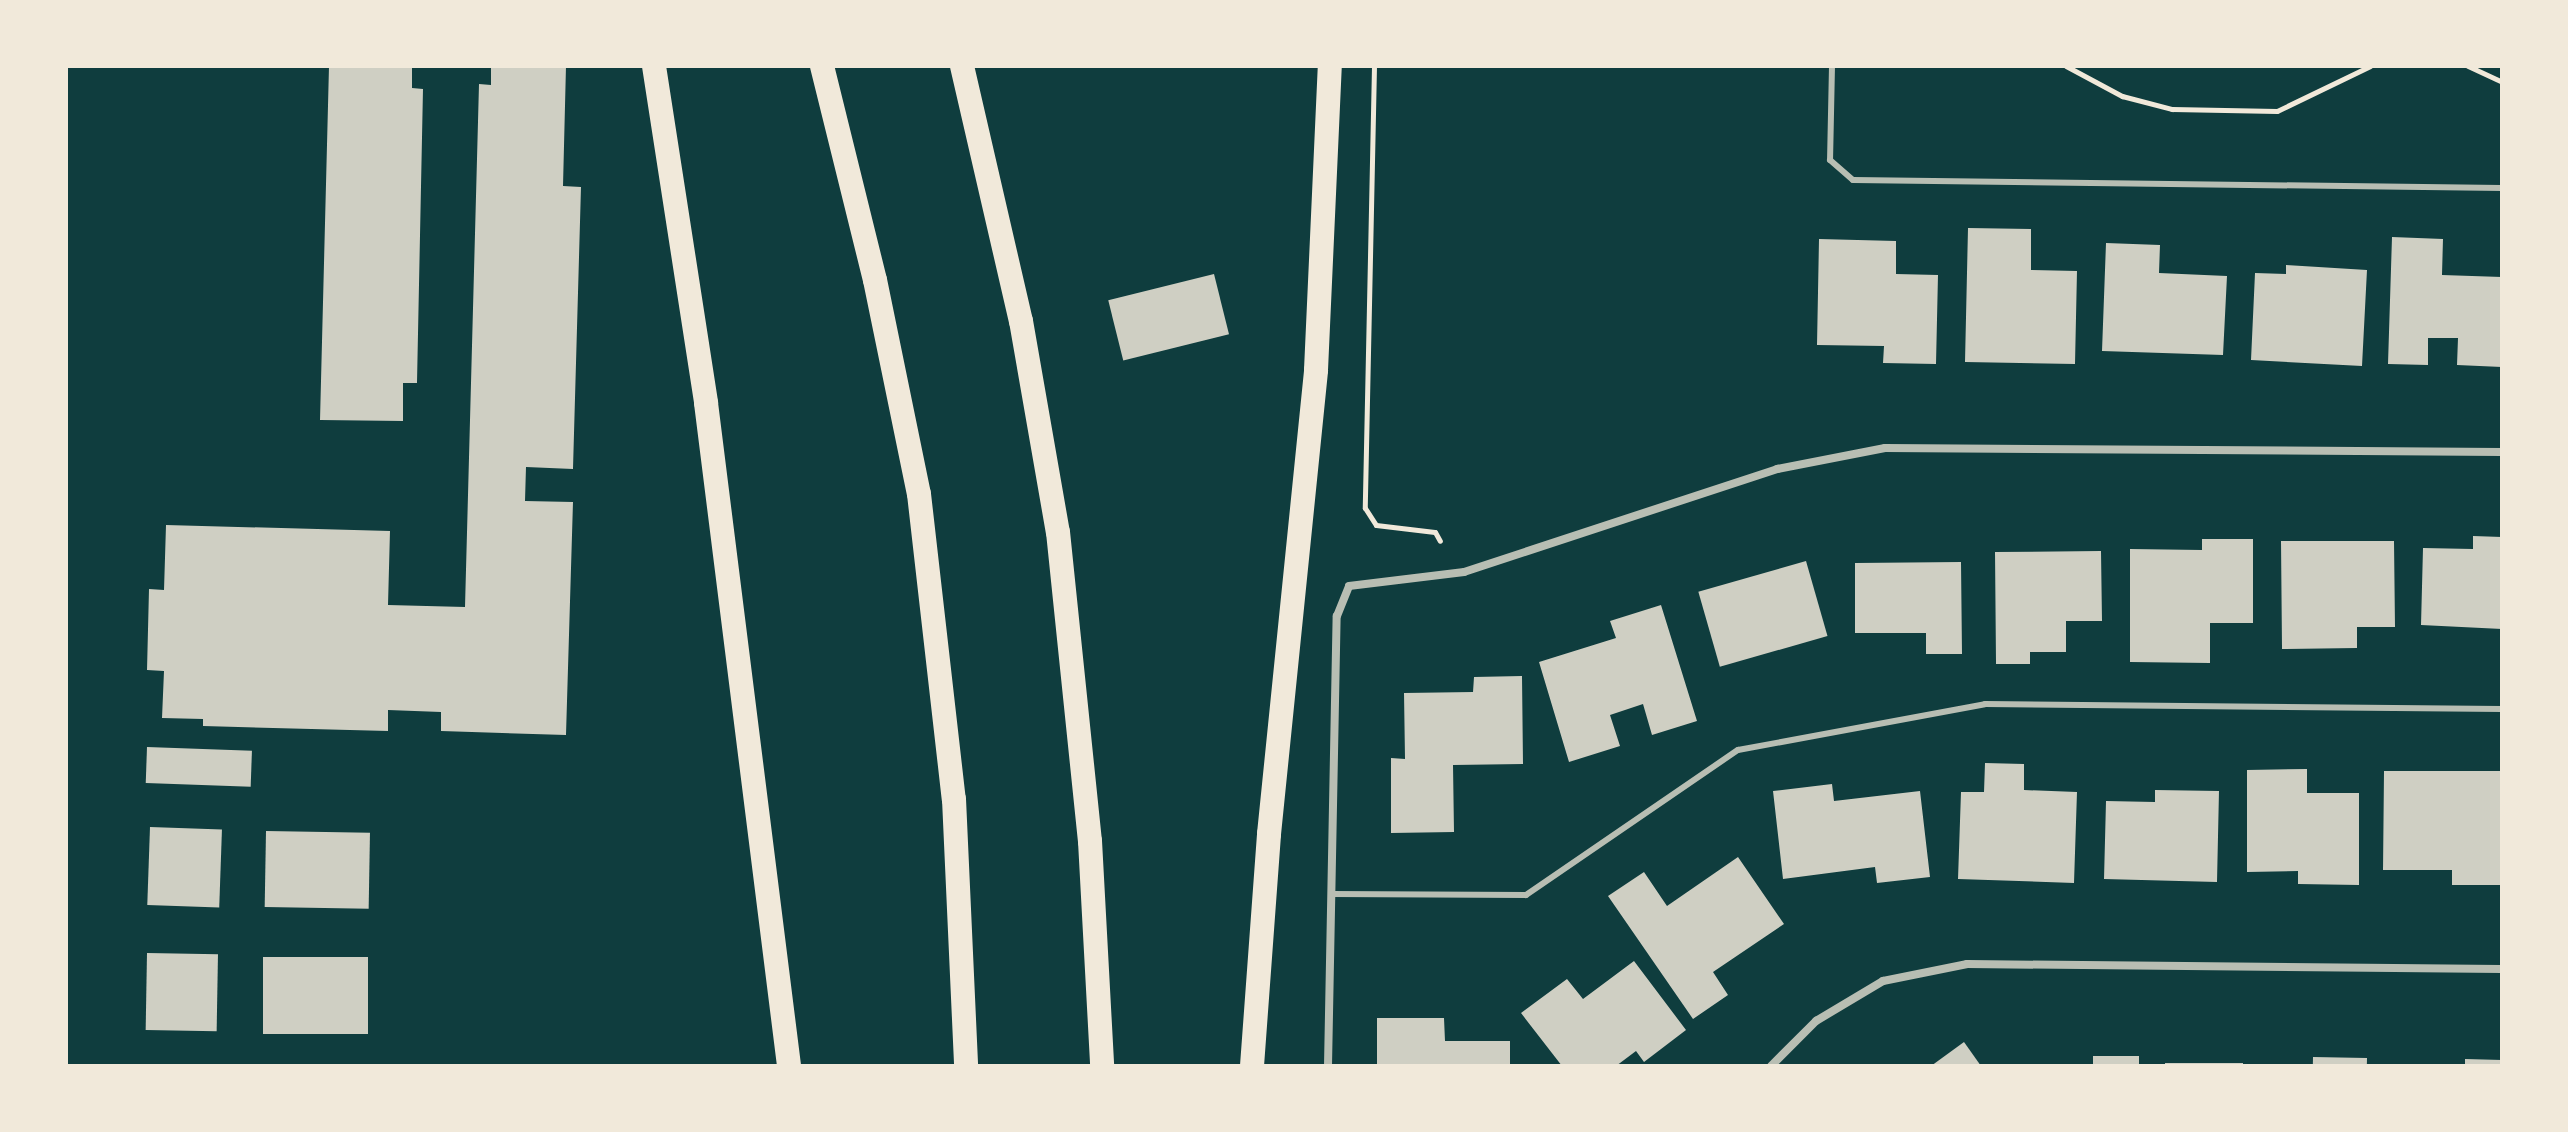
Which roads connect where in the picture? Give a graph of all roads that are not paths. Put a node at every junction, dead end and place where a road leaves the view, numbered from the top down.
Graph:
1 (654, 66) edge
2 (822, 66) edge
3 (962, 66) edge
4 (1330, 66) edge
5 (1832, 66) edge
6 (2502, 188) edge
7 (2502, 452) edge
8 (2502, 709) edge
9 (1331, 894) junction
10 (2502, 969) edge
11 (789, 1066) edge
12 (966, 1066) edge
13 (1102, 1066) edge
14 (1252, 1066) edge
15 (1328, 1066) edge
16 (1771, 1066) edge

1 - 11 highway
2 - 12 highway
3 - 13 highway
4 - 14 highway
5 - 6 lane
7 - 9 street
8 - 9 lane
9 - 15 street
10 - 16 street

